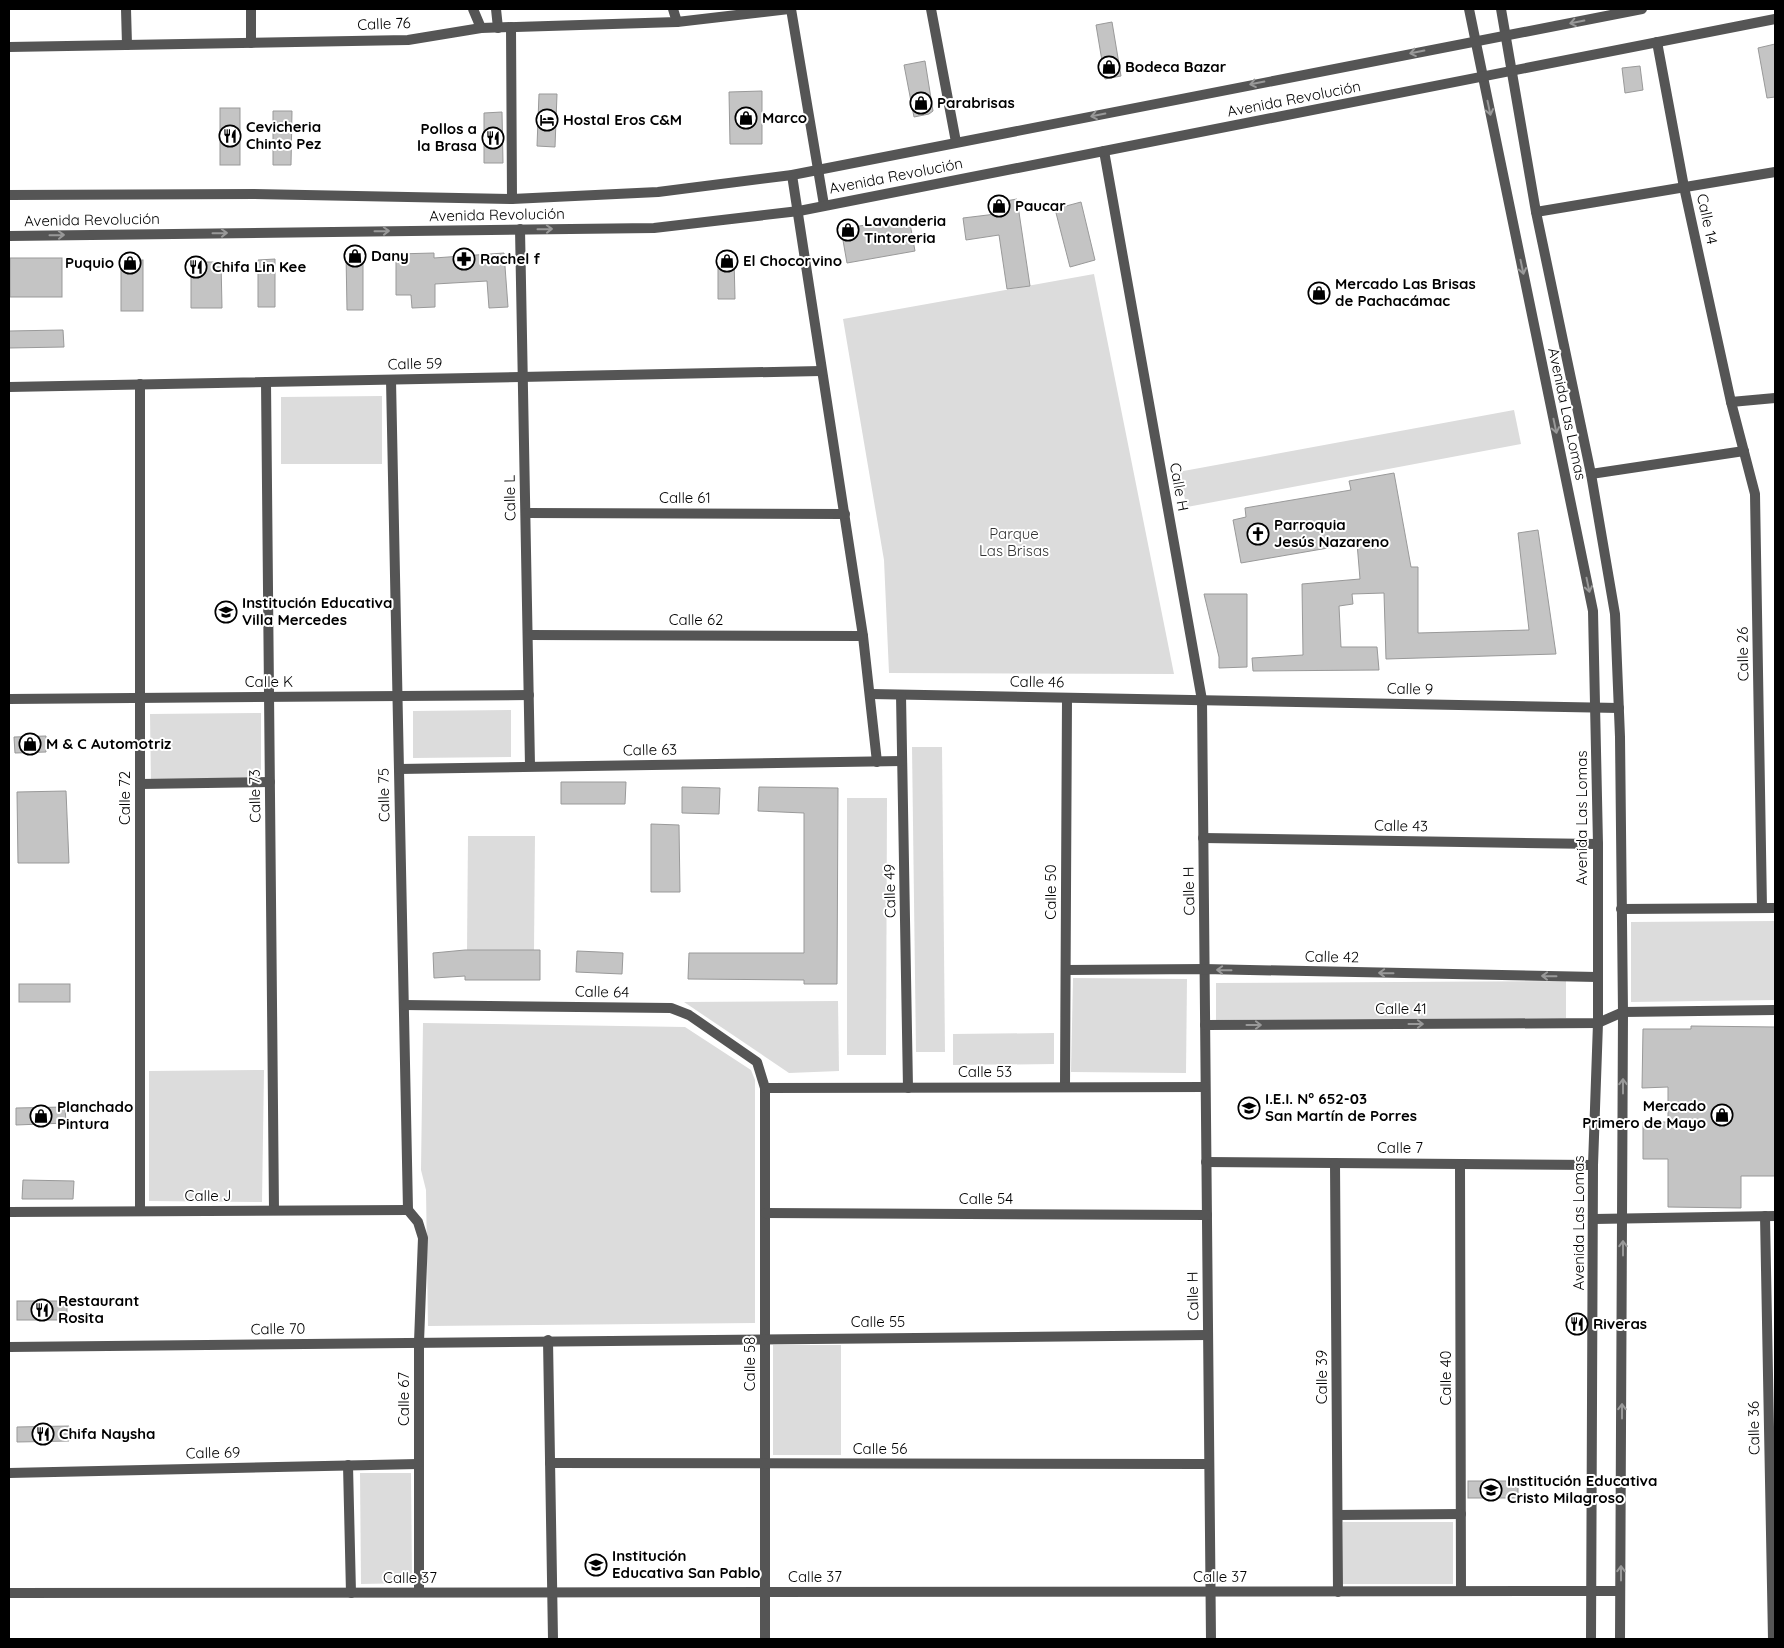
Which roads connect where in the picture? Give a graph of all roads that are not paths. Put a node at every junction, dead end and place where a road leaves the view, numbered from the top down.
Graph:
1 (126, 9) edge
2 (251, 9) edge
3 (473, 9) edge
4 (496, 9) edge
5 (673, 9) edge
6 (790, 9) edge
7 (931, 9) edge
8 (1469, 9) edge
9 (1501, 9) edge
10 (1640, 9) edge
11 (1775, 19) edge
12 (677, 22) junction
13 (511, 27) junction
14 (481, 28) junction
15 (498, 28) junction
16 (1506, 35) junction
17 (1475, 41) junction
18 (1657, 42) junction
19 (251, 43) junction
20 (127, 45) junction
21 (9, 47) edge
22 (1512, 70) junction
23 (1482, 78) junction
24 (956, 142) junction
25 (1104, 151) junction
26 (818, 170) junction
27 (1775, 172) edge
28 (792, 175) junction
29 (1684, 187) junction
30 (9, 196) edge
31 (512, 199) junction
32 (824, 206) junction
33 (799, 210) junction
34 (1536, 212) junction
35 (520, 229) junction
36 (9, 236) edge
37 (821, 372) junction
38 (523, 377) junction
39 (391, 380) junction
40 (266, 382) junction
41 (140, 384) junction
42 (9, 387) edge
43 (1775, 398) edge
44 (1731, 402) junction
45 (1744, 450) junction
46 (1591, 474) junction
47 (526, 513) junction
48 (845, 514) junction
49 (528, 635) junction
50 (863, 636) junction
51 (871, 694) junction
52 (901, 694) junction
53 (529, 695) junction
54 (397, 696) junction
55 (269, 697) junction
56 (140, 698) junction
57 (1067, 698) junction
58 (9, 699) edge
59 (1202, 700) junction
60 (1596, 707) junction
61 (1619, 708) junction
62 (902, 761) junction
63 (877, 762) junction
64 (530, 766) junction
65 (399, 769) junction
66 (270, 782) junction
67 (140, 784) junction
68 (1203, 838) junction
69 (1598, 844) junction
70 (1762, 908) junction
71 (1775, 908) edge
72 (1621, 910) junction
73 (1204, 969) junction
74 (1066, 970) junction
75 (1597, 977) junction
76 (404, 1005) junction
77 (1775, 1010) edge
78 (1623, 1012) junction
79 (1598, 1023) junction
80 (1205, 1025) junction
81 (1065, 1087) junction
82 (1206, 1087) junction
83 (765, 1088) junction
84 (908, 1088) junction
85 (1206, 1162) junction
86 (1336, 1163) junction
87 (1460, 1164) junction
88 (1593, 1165) junction
89 (274, 1210) junction
90 (408, 1210) junction
91 (140, 1211) junction
92 (9, 1212) edge
93 (765, 1213) junction
94 (1207, 1215) junction
95 (1770, 1216) edge
96 (1594, 1219) junction
97 (1623, 1219) junction
98 (1771, 1326) edge
99 (1208, 1335) junction
100 (766, 1338) junction
101 (548, 1340) junction
102 (419, 1342) junction
103 (9, 1347) edge
104 (1772, 1456) edge
105 (550, 1463) junction
106 (765, 1463) junction
107 (418, 1464) junction
108 (1209, 1464) junction
109 (348, 1465) junction
110 (9, 1473) edge
111 (1461, 1514) junction
112 (1338, 1515) junction
113 (1592, 1591) junction
114 (1620, 1591) junction
115 (419, 1592) junction
116 (553, 1592) junction
117 (765, 1592) junction
118 (1211, 1592) junction
119 (1338, 1592) junction
120 (1461, 1592) junction
121 (1773, 1592) edge
122 (9, 1593) edge
123 (352, 1593) junction
124 (553, 1639) edge
125 (765, 1639) edge
126 (1211, 1639) edge
127 (1591, 1639) edge
128 (1620, 1639) edge
129 (1772, 1639) edge

1 - 20 street
2 - 19 street
3 - 14 street
4 - 15 street
5 - 12 street
6 - 12 street, Calle 76
6 - 26 street
7 - 24 street
8 - 17 street, Avenida Las Lomas
9 - 16 street, Avenida Las Lomas
10 -> 16 street, Avenida Revolución
11 - 18 street, Avenida Revolución
12 - 13 street, Calle 76
13 - 15 street, Calle 76
13 - 31 street
14 - 15 street, Calle 76
14 - 19 street, Calle 76
16 - 17 street, Avenida Revolución
16 - 22 street, Avenida Las Lomas
17 - 23 street, Avenida Las Lomas
17 -> 24 street, Avenida Revolución
18 - 22 street, Avenida Revolución
18 - 29 street, Calle 14
19 - 20 street, Calle 76
20 - 21 street, Calle 76
22 - 23 street, Avenida Revolución
22 - 34 street, Avenida Las Lomas
23 - 25 street, Avenida Revolución
23 -> 60 street, Avenida Las Lomas
24 - 26 street, Avenida Revolución
25 - 32 street, Avenida Revolución
25 - 59 street, Calle H
26 - 28 street, Avenida Revolución
26 - 32 street
27 - 29 street
28 - 31 street, Avenida Revolución
28 - 33 street
29 - 34 street
29 - 44 street, Calle 14
30 - 31 street, Avenida Revolución
32 - 33 street, Avenida Revolución
35 -> 33 street, Avenida Revolución
33 - 37 street
34 - 46 street, Avenida Las Lomas
36 -> 35 street, Avenida Revolución
35 - 38 street, Calle L
37 - 38 street, Calle 59
37 - 48 street
38 - 39 street, Calle 59
38 - 47 street, Calle L
39 - 40 street, Calle 59
39 - 54 street, Calle 75
40 - 41 street, Calle 59
40 - 55 street, Calle 73
41 - 42 street, Calle 59
41 - 56 street, Calle 72
43 - 44 street
44 - 45 street, Calle 26
45 - 46 street
45 - 70 street, Calle 26
46 - 61 street, Avenida Las Lomas
47 - 48 street, Calle 61
47 - 49 street, Calle L
48 - 50 street
49 - 50 street, Calle 62
49 - 53 street, Calle L
50 - 51 street
51 - 52 street, Calle 46
51 - 63 street
52 - 57 street, Calle 46
52 - 62 street, Calle 49
53 - 54 street, Calle K
53 - 64 street, Calle L
54 - 55 street, Calle K
54 - 65 street, Calle 75
55 - 56 street, Calle K
55 - 66 street, Calle 73
56 - 58 street, Calle K
56 - 67 street, Calle 72
57 - 59 street, Calle 46
57 - 74 street, Calle 50
59 - 60 street, Calle 9
59 - 68 street, Calle H
60 - 61 street, Calle 9
60 - 69 street, Avenida Las Lomas
61 - 72 street, Avenida Las Lomas
62 - 63 street, Calle 63
62 - 84 street, Calle 49
63 - 64 street, Calle 63
64 - 65 street, Calle 63
65 - 76 street, Calle 75
66 - 67 street
66 - 89 street, Calle 73
67 - 91 street, Calle 72
68 - 69 street, Calle 43
68 - 73 street, Calle H
69 - 75 street, Avenida Las Lomas
70 - 71 street
70 - 72 street
72 - 78 street, Avenida Las Lomas
73 - 74 street, Calle 42
75 -> 73 street, Calle 42
73 - 80 street, Calle H
74 - 81 street, Calle 50
75 - 79 street, Avenida Las Lomas
76 - 83 street, Calle 64
76 - 90 street, Calle 75
77 - 78 street
78 - 79 street
97 -> 78 street, Avenida Las Lomas
80 -> 79 street, Calle 41
79 - 88 street, Avenida Las Lomas
80 - 82 street, Calle H
81 - 82 street, Calle 53
81 - 84 street, Calle 53
82 - 85 street, Calle H
83 - 84 street, Calle 53
83 - 93 street, Calle 58
85 - 86 street, Calle 7
85 - 94 street, Calle H
86 - 87 street, Calle 7
86 - 112 street, Calle 39
87 - 88 street, Calle 7
87 - 111 street, Calle 40
88 - 96 street, Avenida Las Lomas
89 - 90 street, Calle J
89 - 91 street, Calle J
90 - 102 street, Calle 67
91 - 92 street, Calle J
93 - 94 street, Calle 54
93 - 100 street, Calle 58
94 - 99 street, Calle H
95 - 97 street
95 - 98 street, Calle 36
96 - 97 street
96 - 113 street, Avenida Las Lomas
114 -> 97 street, Avenida Las Lomas
98 - 104 street, Calle 36
99 - 100 street, Calle 55
99 - 108 street, Calle H
100 - 101 street, Calle 55
100 - 106 street, Calle 58
101 - 102 street, Calle 70
101 - 105 street
102 - 103 street, Calle 70
102 - 107 street, Calle 67
104 - 121 street, Calle 36
105 - 106 street, Calle 56
105 - 116 street
106 - 108 street, Calle 56
106 - 117 street, Calle 58
107 - 109 street, Calle 69
107 - 115 street, Calle 67
108 - 118 street, Calle H
109 - 110 street, Calle 69
109 - 123 street
111 - 112 street
111 - 120 street, Calle 40
112 - 119 street, Calle 39
113 - 114 street, Calle 37
113 - 120 street, Calle 37
113 - 127 street, Avenida Las Lomas
114 - 128 street, Avenida Las Lomas
115 - 116 street, Calle 37
115 - 123 street, Calle 37
116 - 117 street, Calle 37
116 - 124 street
117 - 118 street, Calle 37
117 - 125 street, Calle 58
118 - 119 street, Calle 37
118 - 126 street, Calle H
119 - 120 street, Calle 37
121 - 129 street, Calle 36
122 - 123 street, Calle 37

